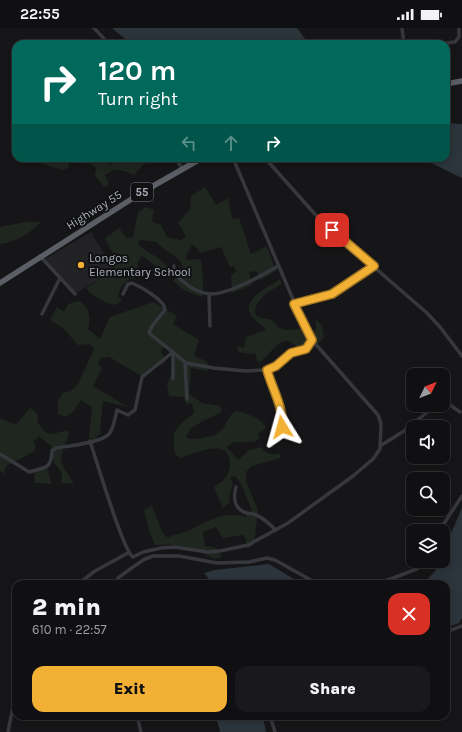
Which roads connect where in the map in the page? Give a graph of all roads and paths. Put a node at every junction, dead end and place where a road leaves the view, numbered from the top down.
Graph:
1 (94, 28) edge
2 (402, 28) edge
3 (459, 28) edge
4 (105, 40) edge
5 (404, 40) edge
6 (450, 43) edge
7 (462, 81) edge
8 (450, 83) edge
9 (178, 162) edge
10 (194, 162) edge
11 (235, 162) edge
12 (269, 162) edge
13 (182, 168) junction
14 (40, 256) junction
15 (174, 266) dead end
16 (278, 266) junction
17 (374, 266) junction
18 (60, 278) junction
19 (0, 283) edge
20 (75, 294) dead end
21 (123, 294) dead end
22 (209, 294) junction
23 (294, 304) junction
24 (42, 314) dead end
25 (210, 326) dead end
26 (312, 340) junction
27 (173, 352) junction
28 (462, 356) edge
29 (185, 363) junction
30 (267, 370) junction
31 (173, 379) dead end
32 (187, 399) dead end
33 (450, 405) edge
34 (427, 412) edge
35 (460, 412) dead end
36 (278, 430) dead end
37 (90, 441) junction
38 (380, 446) junction
39 (0, 454) edge
40 (236, 487) dead end
41 (462, 496) edge
42 (444, 524) edge
43 (276, 530) junction
44 (128, 553) junction
45 (418, 568) edge
46 (83, 580) edge
47 (117, 580) edge
48 (311, 580) edge
49 (388, 580) edge
50 (462, 626) edge
51 (450, 630) edge
52 (12, 712) edge
53 (138, 720) edge
54 (271, 720) edge
55 (8, 732) edge
56 (141, 732) edge
57 (275, 732) edge

1 - 4 street
2 - 5 street
3 - 6 street
7 - 8 highway
9 - 13 street
10 - 13 highway, Highway 55 / 55
11 - 16 street
12 - 17 street
13 - 14 highway, Highway 55 / 55
14 - 18 street
14 - 19 highway, Highway 55 / 55
15 - 22 street
16 - 22 street
16 - 23 street
17 - 23 street
17 - 28 street
18 - 20 street
18 - 24 street
21 - 27 street
22 - 25 street
23 - 26 street
26 - 30 street
26 - 38 street
27 - 29 street
27 - 31 street
27 - 37 street
29 - 30 street
29 - 32 street
30 - 36 street
33 - 35 street
34 - 38 street
37 - 39 street
37 - 44 street
38 - 43 street
40 - 43 street
41 - 42 street
43 - 44 street
44 - 46 street
45 - 49 street
47 - 48 street
50 - 51 street
52 - 55 street
53 - 56 street
54 - 57 street

